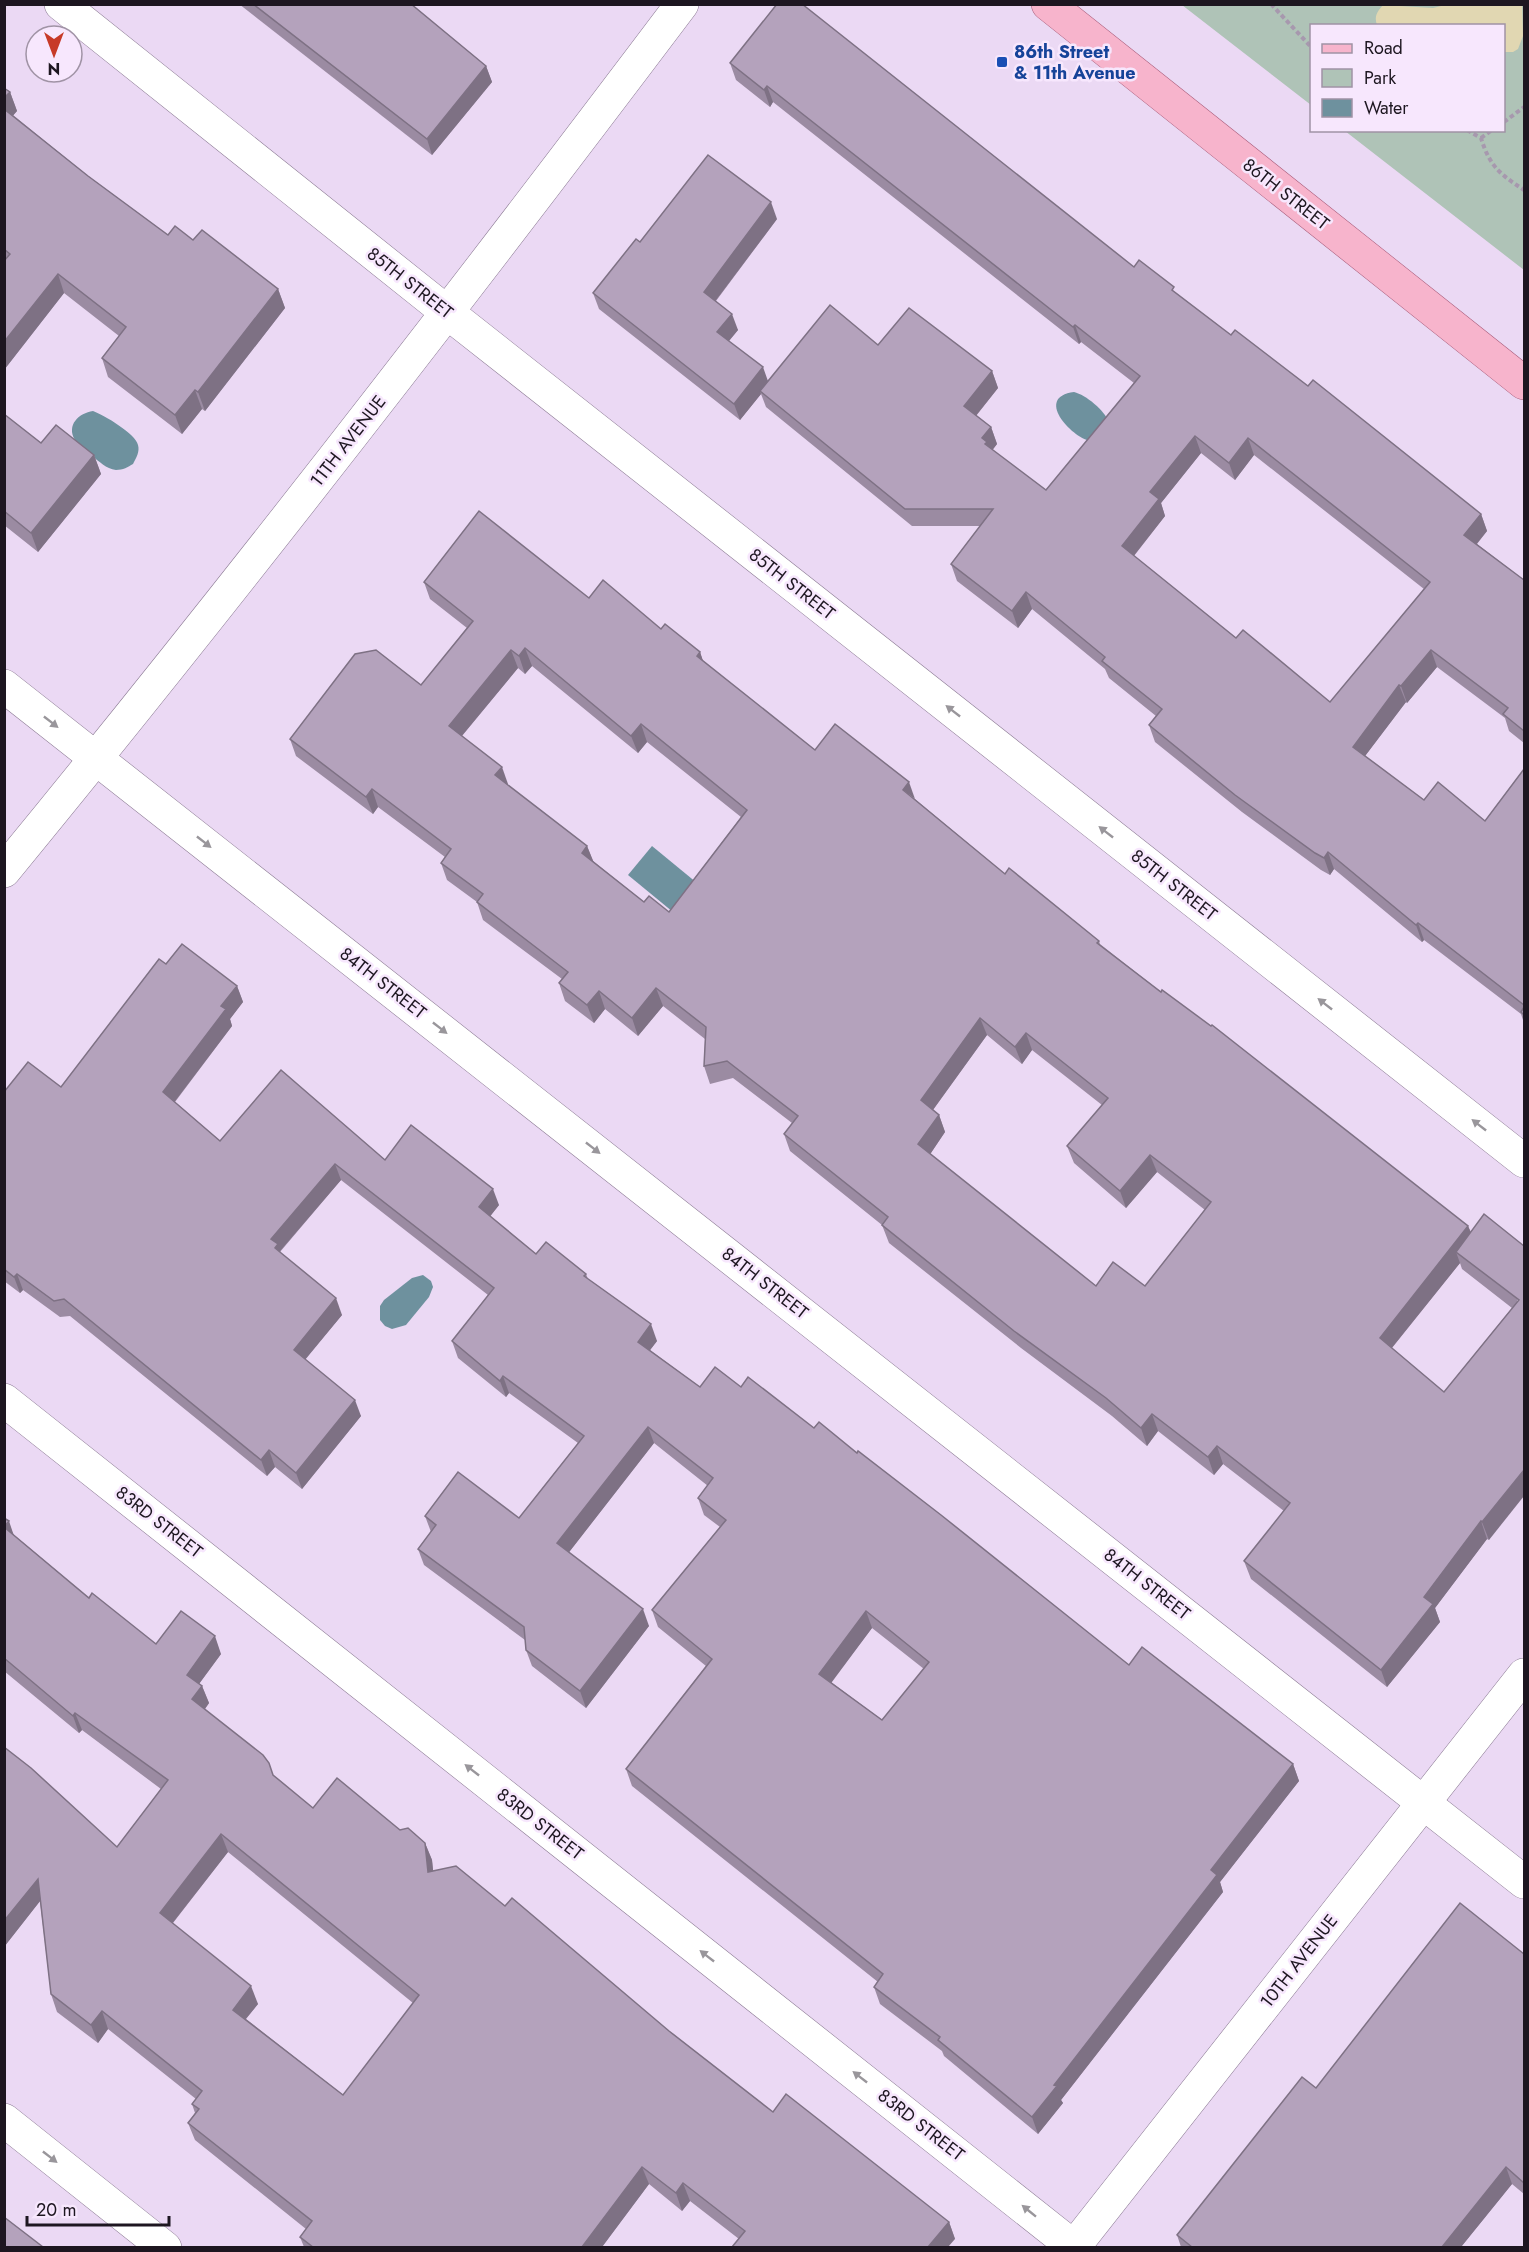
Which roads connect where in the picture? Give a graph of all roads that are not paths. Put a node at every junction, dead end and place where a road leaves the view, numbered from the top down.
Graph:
1 (61, 4) edge
2 (682, 4) edge
3 (1048, 4) edge
4 (448, 313) junction
5 (1524, 383) edge
6 (4, 686) edge
7 (97, 758) junction
8 (4, 871) edge
9 (1524, 1161) edge
10 (4, 1400) edge
11 (1524, 1676) edge
12 (1424, 1802) junction
13 (1524, 1882) edge
14 (4, 2120) edge
15 (165, 2247) edge
16 (1074, 2247) edge

1 - 4 street, 85TH STREET
2 - 4 street, 11TH AVENUE
3 - 5 main road, 86TH STREET
4 - 7 street, 11TH AVENUE
9 -> 4 street, 85TH STREET
6 -> 7 street, 84TH STREET
7 - 8 street, 11TH AVENUE
7 -> 12 street, 84TH STREET
16 -> 10 street, 83RD STREET
11 - 12 street, 10TH AVENUE
12 - 13 street, 84TH STREET
12 - 16 street, 10TH AVENUE
14 -> 15 street

